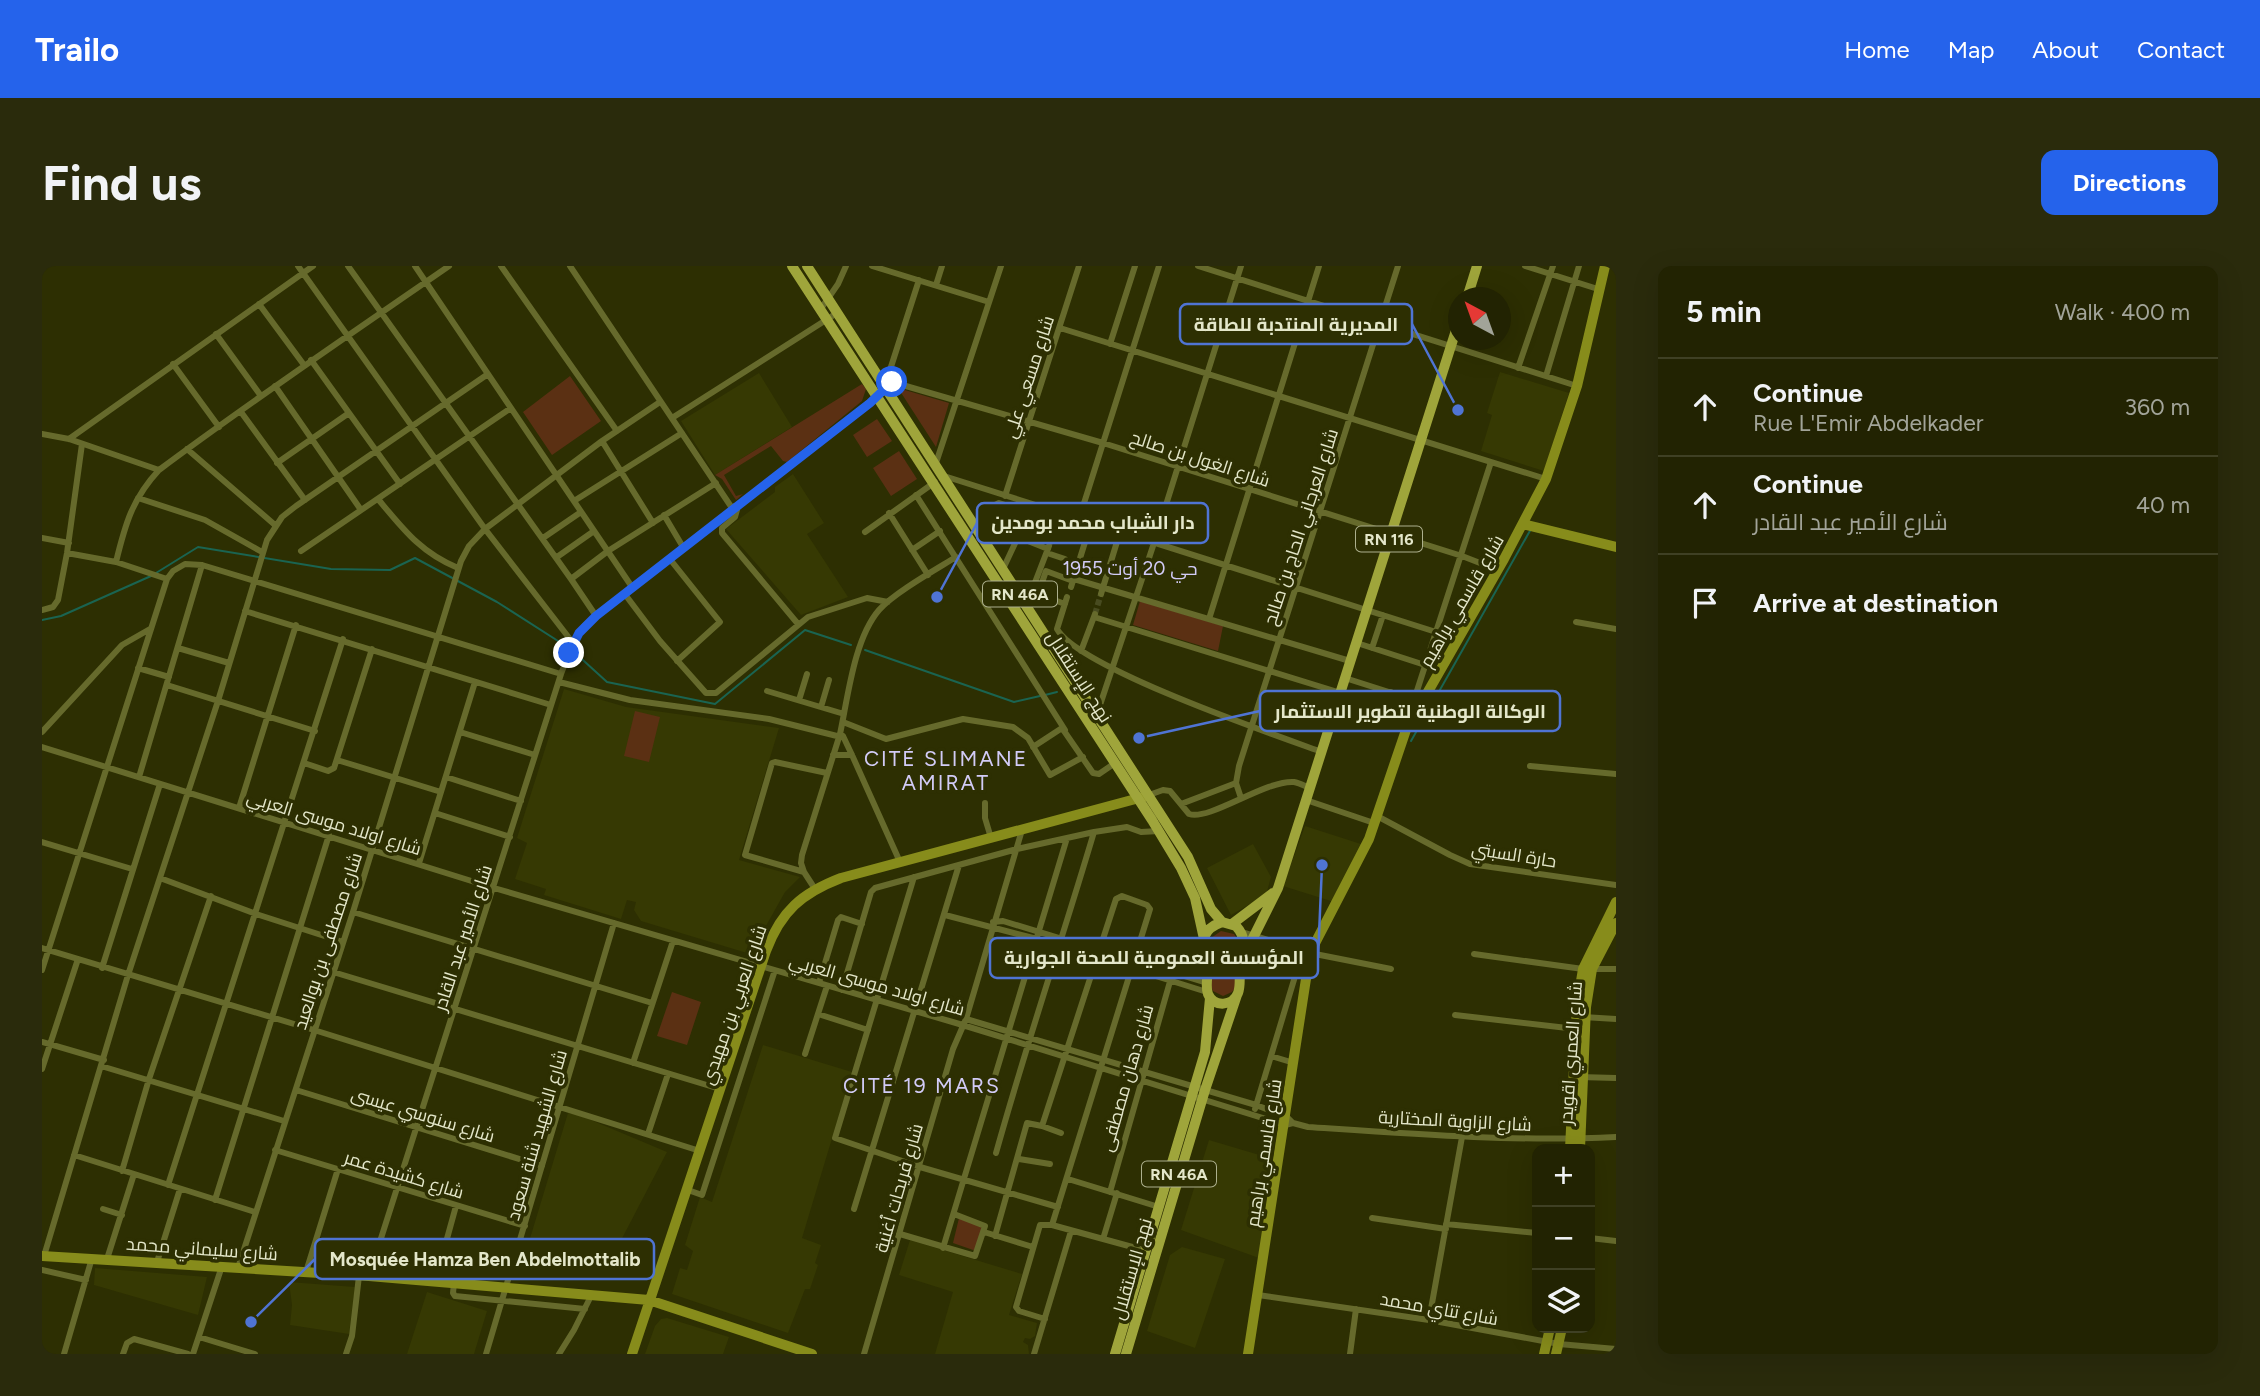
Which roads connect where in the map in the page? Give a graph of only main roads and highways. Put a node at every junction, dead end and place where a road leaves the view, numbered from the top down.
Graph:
1 (792, 266) edge
2 (807, 266) edge
3 (1477, 266) edge
4 (1470, 287) edge
5 (1450, 350) edge
6 (931, 469) junction
7 (938, 480) junction
8 (1144, 797) junction
9 (1278, 888) junction
10 (1227, 923) junction
11 (1204, 939) junction
12 (1241, 962) junction
13 (1208, 991) junction
14 (1237, 995) junction
15 (1198, 1092) junction
16 (1150, 1252) junction
17 (1115, 1354) edge
18 (1126, 1354) edge

1 - 6 main road, نهج الإستقلال / RN 46A
2 - 6 main road, نهج الإستقلال / RN 46A
3 - 4 main road
5 - 9 main road, RN 116
6 - 7 main road, نهج الإستقلال / RN 46A
7 - 8 main road, نهج الإستقلال / RN 46A
7 - 8 main road, نهج الإستقلال / RN 46A
8 - 10 main road, نهج الإستقلال / RN 46A
8 - 11 main road, نهج الإستقلال / RN 46A
9 - 10 main road
9 - 12 main road, RN 116
10 - 11 main road
10 - 12 main road, نهج الإستقلال
11 - 13 main road, نهج الإستقلال
12 - 14 main road, نهج الإستقلال
13 - 14 main road
13 - 15 main road, نهج الإستقلال / RN 46A
14 - 15 main road, نهج الإستقلال / RN 46A
15 - 16 main road, نهج الإستقلال / RN 46A
15 - 16 main road, نهج الإستقلال / RN 46A
16 - 17 main road, نهج الإستقلال / RN 46A
16 - 18 main road, نهج الإستقلال / RN 46A

